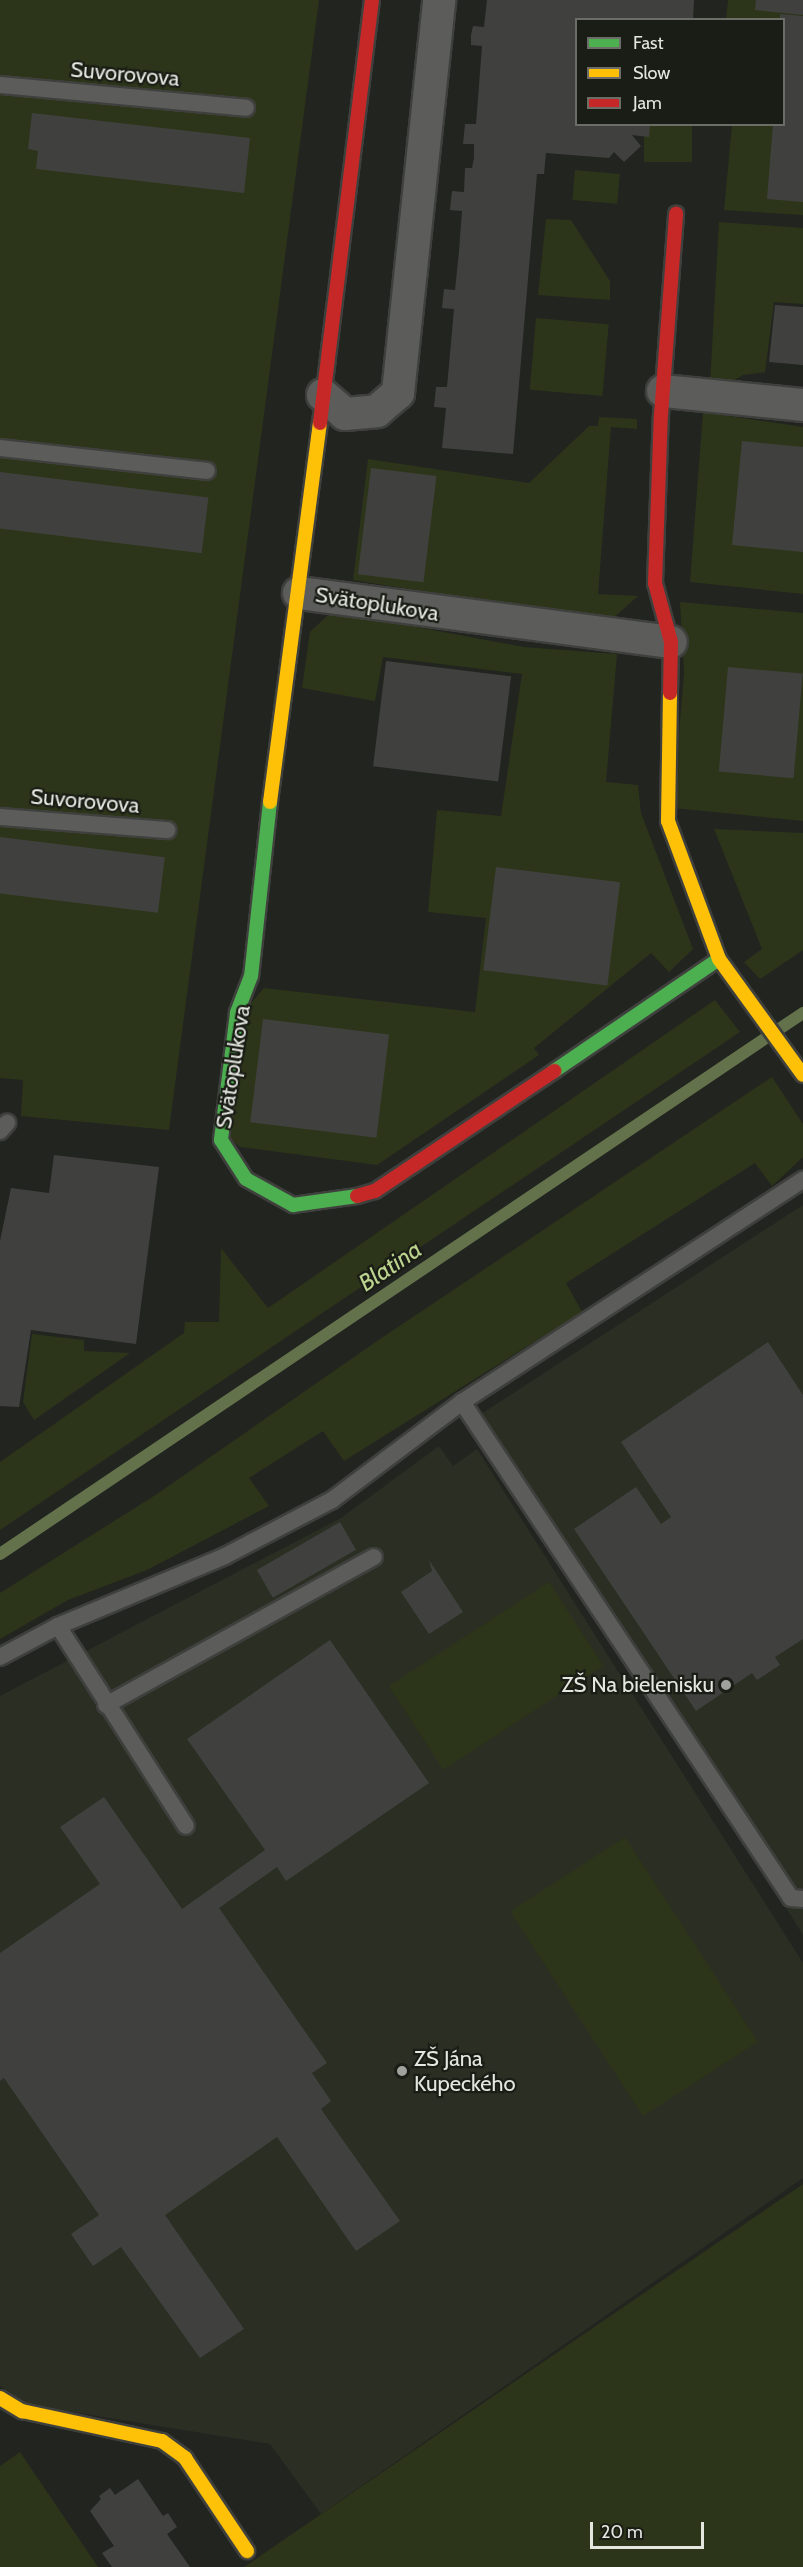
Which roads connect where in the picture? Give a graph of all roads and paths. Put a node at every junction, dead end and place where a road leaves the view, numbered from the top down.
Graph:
1 (372, 0) edge
2 (439, 0) edge
3 (0, 85) edge
4 (246, 108) dead end
5 (676, 214) dead end
6 (663, 391) junction
7 (323, 395) junction
8 (803, 405) edge
9 (0, 448) edge
10 (207, 471) dead end
11 (299, 593) junction
12 (671, 642) junction
13 (0, 817) edge
14 (167, 830) dead end
15 (719, 959) junction
16 (799, 1070) edge
17 (803, 1180) edge
18 (462, 1402) junction
19 (374, 1557) dead end
20 (58, 1626) junction
21 (0, 1657) edge
22 (106, 1705) junction
23 (186, 1826) dead end
24 (803, 1899) edge
25 (0, 2398) edge
26 (247, 2551) dead end

1 - 7 street
2 - 7 street
3 - 4 lane, Suvorovova
5 - 6 street
6 - 8 street
6 - 12 street
7 - 11 street
9 - 10 lane
11 - 12 street, Svätoplukova
11 - 15 street, Svätoplukova
12 - 15 street
13 - 14 lane, Suvorovova
15 - 16 street
17 - 18 lane
18 - 20 lane
18 - 24 lane
19 - 22 lane
20 - 21 lane
20 - 22 lane
22 - 23 lane
25 - 26 street

